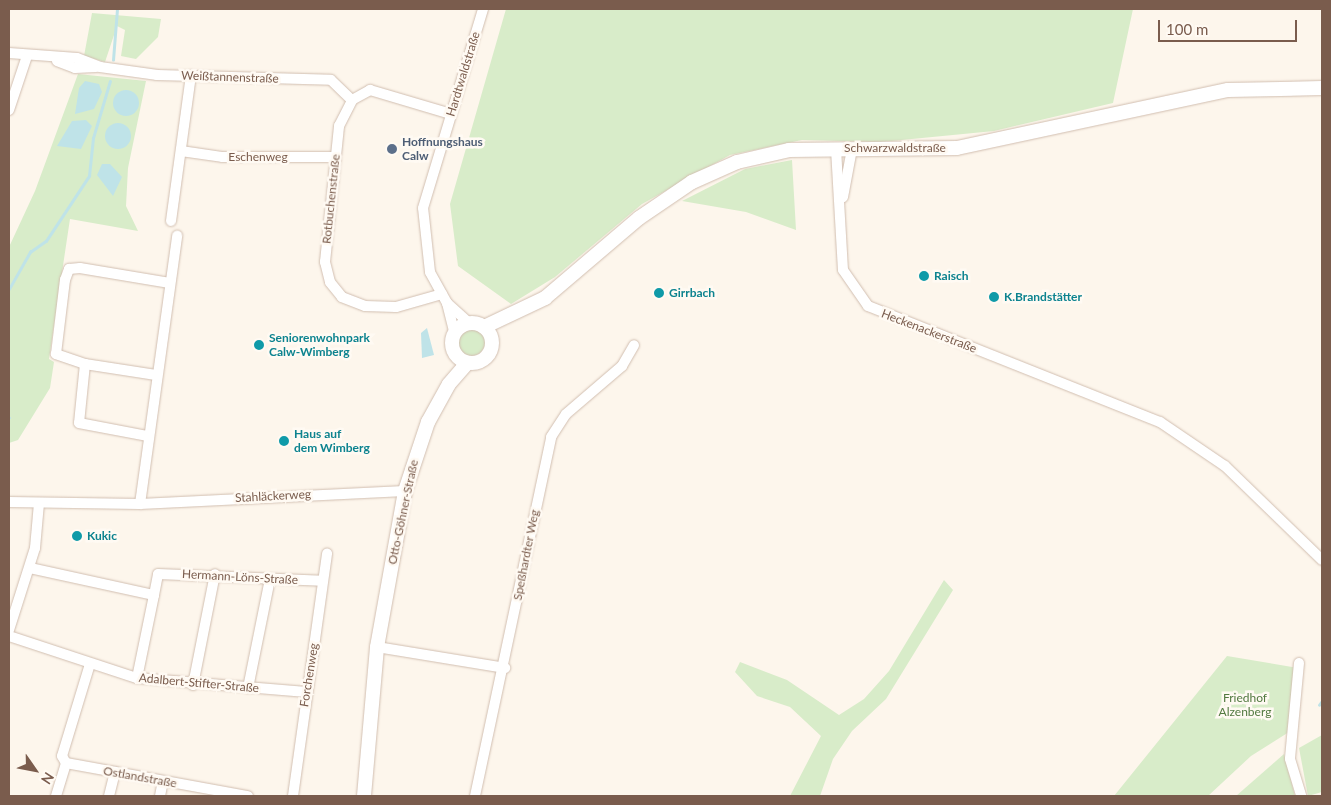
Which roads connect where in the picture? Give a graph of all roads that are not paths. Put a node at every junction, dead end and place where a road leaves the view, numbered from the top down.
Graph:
1 (482, 13) edge
2 (9, 53) edge
3 (27, 56) junction
4 (191, 76) junction
5 (1322, 88) edge
6 (352, 100) junction
7 (9, 110) edge
8 (451, 114) junction
9 (836, 148) junction
10 (852, 149) junction
11 (181, 151) junction
12 (336, 157) junction
13 (842, 200) junction
14 (171, 222) dead end
15 (177, 236) dead end
16 (170, 283) junction
17 (445, 298) junction
18 (528, 309) junction
19 (468, 322) junction
20 (484, 326) junction
21 (454, 332) junction
22 (492, 341) junction
23 (634, 345) dead end
24 (462, 360) junction
25 (85, 364) junction
26 (156, 375) junction
27 (147, 436) junction
28 (405, 491) junction
29 (9, 502) edge
30 (39, 503) junction
31 (140, 504) junction
32 (327, 553) dead end
33 (1322, 560) edge
34 (30, 568) junction
35 (215, 574) junction
36 (270, 579) junction
37 (322, 581) junction
38 (154, 595) junction
39 (9, 630) edge
40 (9, 636) edge
41 (377, 647) junction
42 (1299, 662) dead end
43 (90, 664) junction
44 (505, 668) junction
45 (137, 678) junction
46 (193, 685) junction
47 (248, 688) junction
48 (306, 692) junction
49 (66, 763) junction
50 (115, 772) junction
51 (163, 781) junction
52 (209, 793) edge
53 (56, 796) edge
54 (109, 796) edge
55 (160, 796) edge
56 (248, 796) edge
57 (292, 796) edge
58 (364, 796) edge
59 (475, 796) edge
60 (1301, 796) edge

1 - 8 street, Hardtwaldstraße
2 - 3 street, Weißtannenstraße
3 - 4 street, Weißtannenstraße
3 - 7 street
4 - 6 street, Weißtannenstraße
4 - 11 street
5 - 10 street, Schwarzwaldstraße
6 - 8 street
6 - 12 street, Rotbuchenstraße
8 - 17 street, Hardtwaldstraße
9 - 10 street, Schwarzwaldstraße
9 - 13 street, Heckenackerstraße
9 - 18 street, Schwarzwaldstraße
10 - 13 street, Heckenackerstraße
11 - 12 street, Eschenweg
11 - 14 street
12 - 17 street, Rotbuchenstraße
13 - 33 street, Heckenackerstraße
15 - 16 street
16 - 25 street
16 - 26 street
17 - 19 street, Hardtwaldstraße
17 - 21 street, Hardtwaldstraße
18 - 20 street
18 - 22 street
19 - 20 street
19 - 21 street
20 - 22 street
21 - 24 street
22 - 24 street
23 - 44 street, Speßhardter Weg
24 - 28 street, Otto-Göhner-Straße
25 - 26 street
25 - 27 street
26 - 27 street
27 - 31 street
28 - 31 street, Stahläckerweg
28 - 41 street, Otto-Göhner-Straße
29 - 30 street, Stahläckerweg
30 - 31 street, Stahläckerweg
30 - 34 street
32 - 37 street, Forchenweg
34 - 38 street
34 - 39 street
35 - 36 street, Hermann-Löns-Straße
35 - 38 street, Hermann-Löns-Straße
35 - 46 street
36 - 37 street, Hermann-Löns-Straße
36 - 47 street
37 - 48 street, Forchenweg
38 - 45 street, Hermann-Löns-Straße
40 - 43 street, Adalbert-Stifter-Straße
41 - 44 street
41 - 58 street, Otto-Göhner-Straße
42 - 60 street
43 - 45 street, Adalbert-Stifter-Straße
43 - 49 street
44 - 59 street, Speßhardter Weg
45 - 46 street, Adalbert-Stifter-Straße
46 - 47 street, Adalbert-Stifter-Straße
47 - 48 street, Adalbert-Stifter-Straße
48 - 57 street, Forchenweg
49 - 50 street, Ostlandstraße
49 - 53 street
50 - 51 street, Ostlandstraße
50 - 54 street
51 - 52 street, Ostlandstraße
51 - 55 street
52 - 56 street, Ostlandstraße

